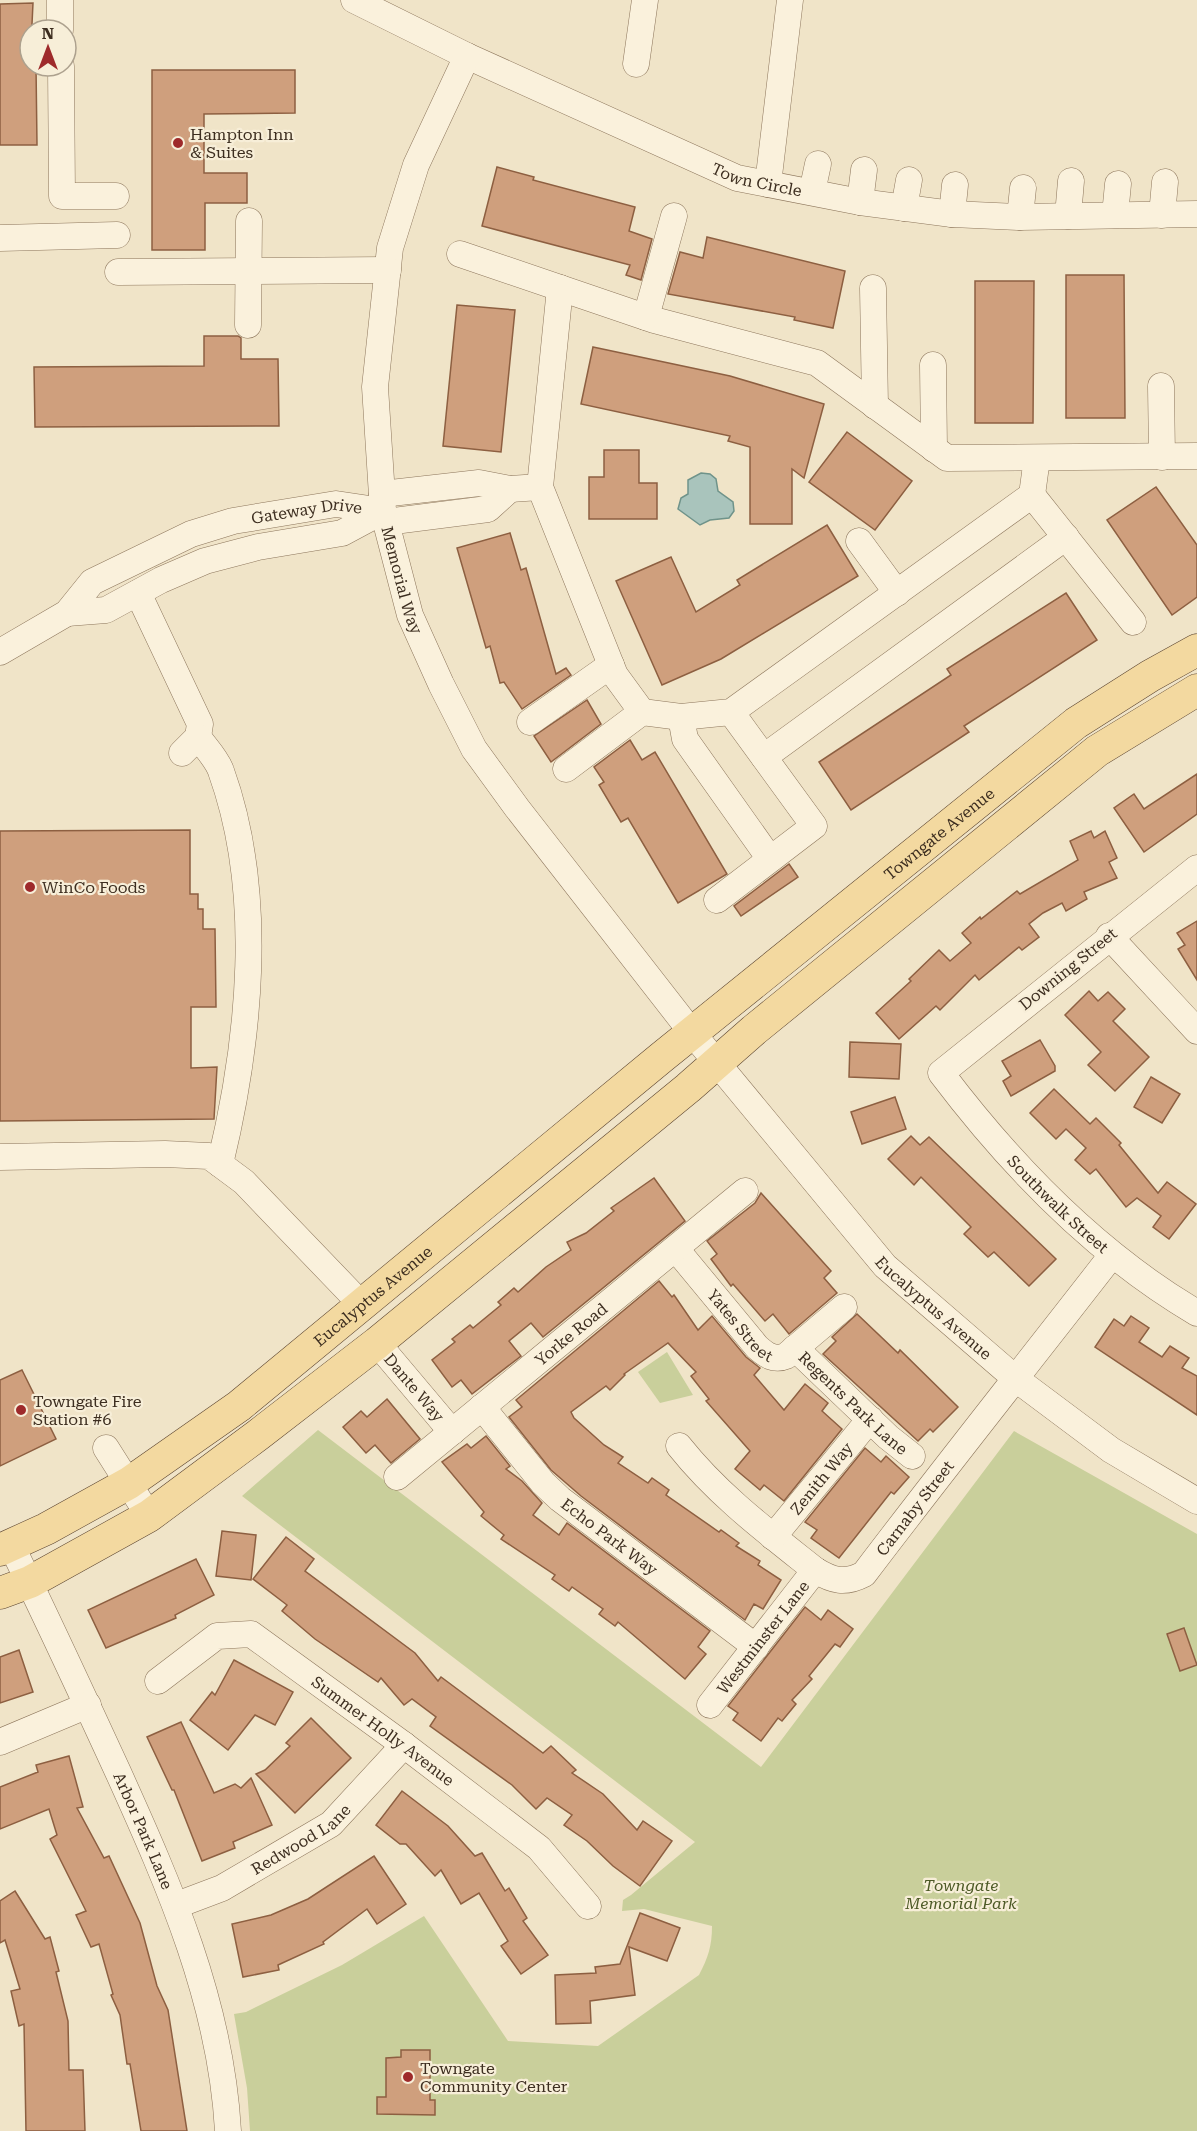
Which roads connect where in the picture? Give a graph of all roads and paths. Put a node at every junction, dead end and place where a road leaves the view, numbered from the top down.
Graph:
1 (60, 0) edge
2 (354, 0) edge
3 (645, 0) edge
4 (790, 0) edge
5 (60, 18) edge
6 (467, 56) junction
7 (636, 64) dead end
8 (61, 78) edge
9 (818, 164) dead end
10 (864, 171) dead end
11 (909, 180) dead end
12 (1071, 181) dead end
13 (1165, 182) dead end
14 (768, 184) junction
15 (1118, 184) dead end
16 (955, 185) dead end
17 (1023, 188) dead end
18 (813, 192) junction
19 (117, 196) dead end
20 (860, 202) junction
21 (904, 208) junction
22 (952, 214) junction
23 (1197, 214) edge
24 (1114, 215) junction
25 (1162, 215) junction
26 (674, 216) dead end
27 (1068, 216) junction
28 (1020, 217) junction
29 (249, 221) dead end
30 (117, 235) dead end
31 (0, 238) edge
32 (460, 254) dead end
33 (388, 270) junction
34 (247, 271) junction
35 (118, 272) dead end
36 (560, 288) junction
37 (873, 288) dead end
38 (646, 317) junction
39 (248, 325) dead end
40 (933, 365) dead end
41 (1161, 386) dead end
42 (875, 406) junction
43 (934, 449) junction
44 (1197, 456) edge
45 (1162, 457) junction
46 (1037, 458) junction
47 (540, 487) junction
48 (1032, 495) junction
49 (383, 509) junction
50 (1066, 537) junction
51 (859, 541) dead end
52 (897, 592) junction
53 (138, 593) junction
54 (67, 613) junction
55 (1133, 622) dead end
56 (1197, 650) edge
57 (0, 652) edge
58 (611, 665) junction
59 (1197, 690) edge
60 (642, 712) junction
61 (731, 712) junction
62 (681, 717) junction
63 (530, 722) dead end
64 (764, 757) junction
65 (566, 769) dead end
66 (770, 859) junction
67 (1197, 868) edge
68 (717, 900) dead end
69 (1109, 936) junction
70 (1197, 1031) edge
71 (693, 1034) junction
72 (717, 1062) junction
73 (941, 1073) joint
74 (0, 1157) edge
75 (220, 1164) junction
76 (745, 1191) dead end
77 (435, 1247) junction
78 (676, 1249) junction
79 (1112, 1255) junction
80 (363, 1306) junction
81 (844, 1307) dead end
82 (1197, 1313) edge
83 (377, 1343) junction
84 (795, 1348) junction
85 (1016, 1379) junction
86 (482, 1407) junction
87 (870, 1419) junction
88 (452, 1432) junction
89 (679, 1446) dead end
90 (106, 1448) dead end
91 (240, 1449) junction
92 (912, 1456) dead end
93 (397, 1477) dead end
94 (129, 1483) junction
95 (1197, 1502) edge
96 (149, 1516) junction
97 (773, 1537) junction
98 (6, 1548) edge
99 (815, 1570) junction
100 (30, 1582) junction
101 (0, 1593) edge
102 (756, 1647) junction
103 (158, 1681) dead end
104 (710, 1705) dead end
105 (88, 1706) junction
106 (0, 1742) edge
107 (404, 1745) junction
108 (177, 1905) junction
109 (588, 1906) dead end
110 (228, 2131) edge

1 - 5 street
2 - 6 street, Town Circle
3 - 7 street
4 - 14 street
6 - 14 street, Town Circle
6 - 33 street, Memorial Way
8 - 19 street
9 - 18 street
10 - 20 street
11 - 21 street
12 - 27 street
13 - 25 street
14 - 18 street, Town Circle
15 - 24 street
16 - 22 street
17 - 28 street
18 - 20 street, Town Circle
20 - 21 street, Town Circle
21 - 22 street, Town Circle
22 - 28 street, Town Circle
23 - 25 street, Town Circle
24 - 25 street, Town Circle
24 - 27 street, Town Circle
26 - 38 street
27 - 28 street, Town Circle
29 - 34 street
30 - 31 street
32 - 36 street
33 - 34 street
33 - 49 street, Memorial Way
34 - 35 street
34 - 39 street
36 - 38 street
36 - 47 street
37 - 42 street
38 - 42 street
40 - 43 street
41 - 45 street
42 - 43 street
43 - 46 street
44 - 45 street
45 - 46 street
46 - 48 street
47 - 49 street
47 - 58 street
48 - 50 street
48 - 52 street
49 - 53 street, Gateway Drive
49 - 54 street, Gateway Drive
49 - 71 street, Memorial Way
50 - 55 street
50 - 64 street
51 - 52 street
52 - 61 street
53 - 54 street, Gateway Drive
53 - 75 street
54 - 57 street, Gateway Drive
56 - 71 main road, Towngate Avenue
58 - 60 street
58 - 63 street
59 - 72 main road
60 - 62 street
60 - 65 street
61 - 62 street
61 - 64 street
62 - 66 street
64 - 66 street
66 - 68 street
67 - 69 street, Downing Street
69 - 70 street
69 - 73 street, Downing Street
71 - 72 street, Eucalyptus Avenue
71 - 77 main road, Eucalyptus Avenue
72 - 83 main road
72 - 85 street, Eucalyptus Avenue
73 - 79 street, Southwalk Street
74 - 75 street
75 - 80 street
76 - 78 street, Yorke Road
77 - 80 main road, Eucalyptus Avenue
77 - 83 main road
78 - 84 street, Yates Street
78 - 86 street, Yorke Road
79 - 82 street, Southwalk Street
79 - 85 street, Carnaby Street
80 - 91 main road
80 - 94 main road, Eucalyptus Avenue
81 - 84 street, Yates Street
83 - 88 street, Dante Way
83 - 91 main road
84 - 87 street, Regents Park Lane
85 - 95 street, Eucalyptus Avenue
85 - 99 street, Carnaby Street
86 - 88 street, Yorke Road
86 - 102 street, Echo Park Way
87 - 92 street, Regents Park Lane
87 - 97 street, Zenith Way
88 - 93 street, Yorke Road
89 - 97 street, Carnaby Street
90 - 94 street
91 - 96 main road
94 - 96 street
94 - 98 main road, Eucalyptus Avenue
96 - 100 main road
97 - 99 street, Carnaby Street
98 - 100 street, Arbor Park Lane
99 - 102 street, Westminster Lane
100 - 101 main road
100 - 105 street, Arbor Park Lane
102 - 104 street, Westminster Lane
103 - 107 street, Summer Holly Avenue
105 - 106 street
105 - 108 street, Arbor Park Lane
107 - 108 street, Redwood Lane
107 - 109 street, Summer Holly Avenue
108 - 110 street, Arbor Park Lane

